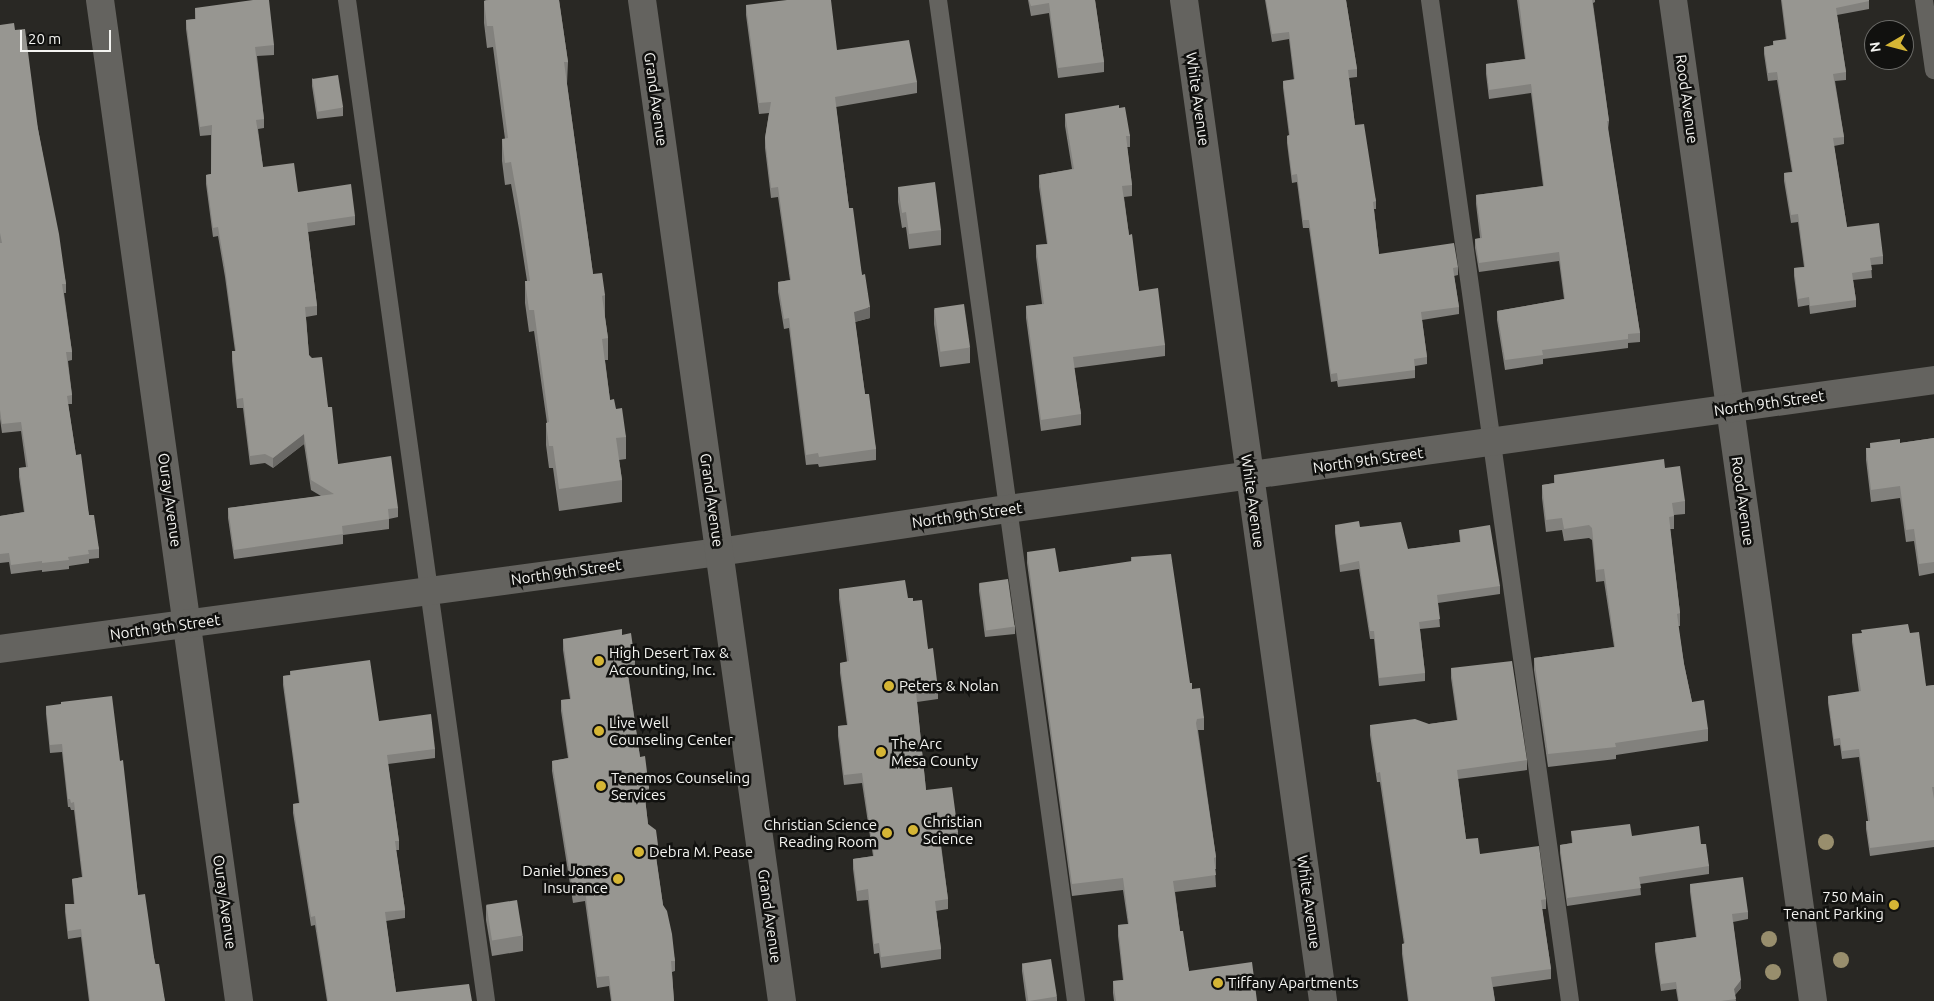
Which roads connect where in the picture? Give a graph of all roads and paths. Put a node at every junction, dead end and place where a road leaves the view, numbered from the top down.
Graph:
1 (100, 0) edge
2 (347, 0) edge
3 (642, 0) edge
4 (938, 0) edge
5 (1184, 0) edge
6 (1430, 0) edge
7 (1673, 0) edge
8 (1924, 0) edge
9 (1934, 70) edge
10 (1934, 380) edge
11 (1730, 409) junction
12 (1492, 442) junction
13 (1250, 477) junction
14 (1008, 509) junction
15 (719, 552) junction
16 (429, 591) junction
17 (187, 623) junction
18 (0, 649) edge
19 (239, 1001) edge
20 (486, 1001) edge
21 (782, 1001) edge
22 (1076, 1001) edge
23 (1323, 1001) edge
24 (1570, 1001) edge
25 (1813, 1001) edge

1 - 17 street, Ouray Avenue
2 - 16 lane
3 - 15 street, Grand Avenue
4 - 14 lane
5 - 13 street, White Avenue
6 - 12 lane
7 - 11 street, Rood Avenue
8 - 9 lane
10 - 11 street, North 9th Street
11 - 12 street, North 9th Street
11 - 25 street, Rood Avenue
12 - 13 street, North 9th Street
12 - 24 lane
13 - 14 street, North 9th Street
13 - 23 street, White Avenue
14 - 15 street, North 9th Street
14 - 22 lane
15 - 16 street, North 9th Street
15 - 21 street, Grand Avenue
16 - 17 street, North 9th Street
16 - 20 lane
17 - 18 street, North 9th Street
17 - 19 street, Ouray Avenue

